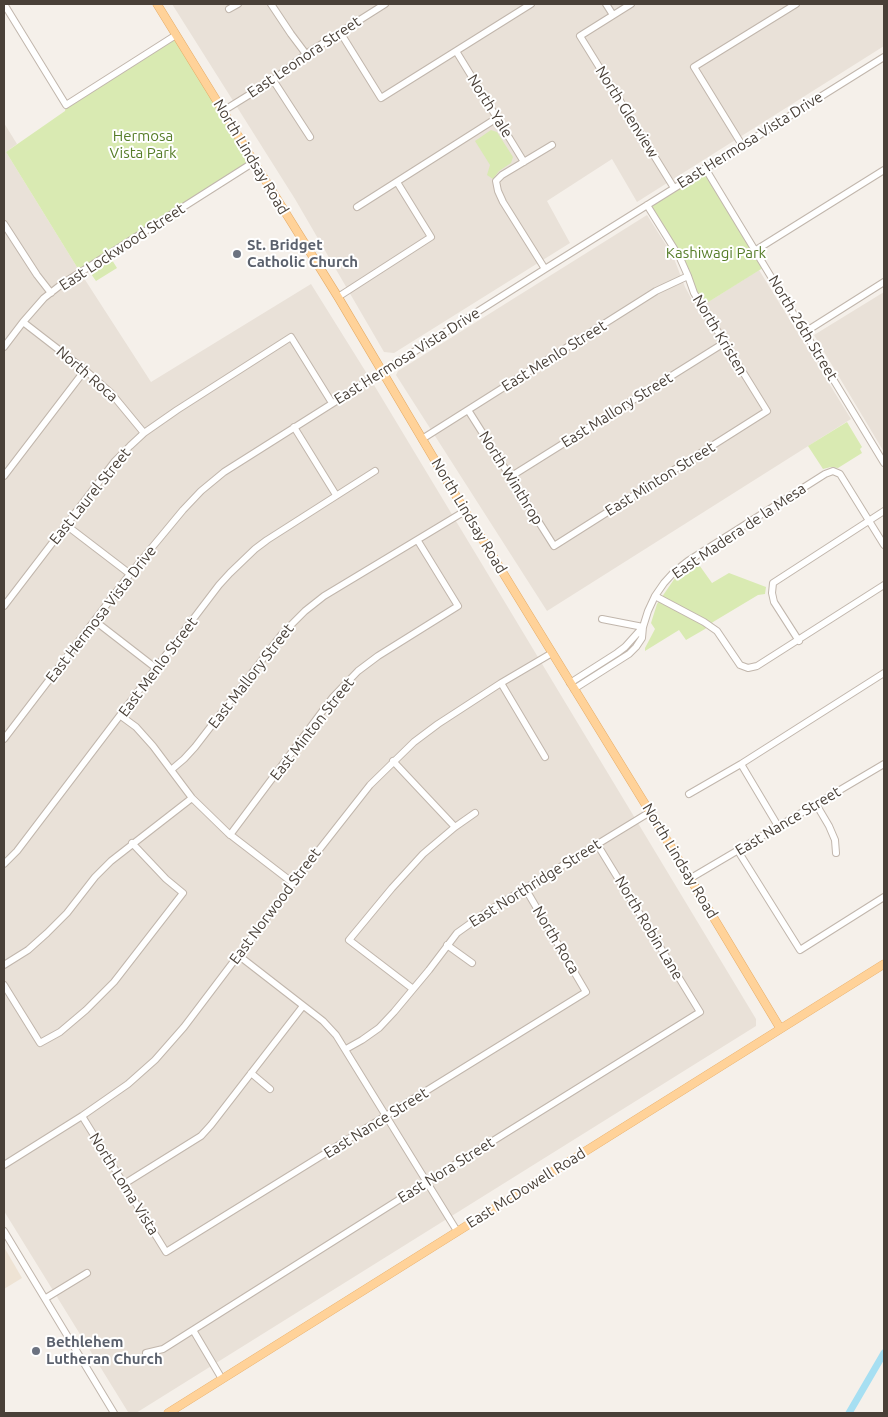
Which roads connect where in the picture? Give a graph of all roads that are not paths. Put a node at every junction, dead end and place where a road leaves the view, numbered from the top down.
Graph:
1 (4, 4) edge
2 (157, 4) edge
3 (238, 4) edge
4 (271, 4) edge
5 (385, 4) edge
6 (531, 4) edge
7 (606, 4) edge
8 (632, 4) edge
9 (796, 4) edge
10 (229, 9) dead end
11 (613, 15) junction
12 (340, 32) junction
13 (176, 35) junction
14 (456, 51) junction
15 (306, 54) junction
16 (884, 56) edge
17 (274, 80) junction
18 (223, 110) junction
19 (497, 118) junction
20 (310, 138) dead end
21 (552, 145) dead end
22 (742, 145) junction
23 (254, 162) junction
24 (524, 162) junction
25 (705, 168) junction
26 (884, 170) edge
27 (397, 182) junction
28 (674, 188) junction
29 (647, 205) junction
30 (357, 207) dead end
31 (4, 224) edge
32 (756, 250) junction
33 (545, 269) junction
34 (688, 276) junction
35 (884, 282) edge
36 (51, 293) junction
37 (338, 297) junction
38 (23, 322) junction
39 (805, 332) junction
40 (724, 343) junction
41 (4, 347) edge
42 (85, 370) junction
43 (382, 372) junction
44 (332, 403) junction
45 (468, 410) junction
46 (767, 411) joint
47 (294, 427) junction
48 (144, 433) junction
49 (422, 439) junction
50 (884, 463) edge
51 (375, 471) dead end
52 (4, 476) edge
53 (510, 477) junction
54 (336, 495) junction
55 (465, 511) junction
56 (884, 511) edge
57 (869, 521) junction
58 (66, 525) junction
59 (418, 541) junction
60 (884, 545) edge
61 (554, 546) joint
62 (130, 574) junction
63 (884, 585) edge
64 (655, 596) junction
65 (4, 606) edge
66 (602, 619) dead end
67 (95, 620) junction
68 (643, 627) junction
69 (799, 640) junction
70 (552, 652) junction
71 (157, 669) junction
72 (884, 674) edge
73 (501, 683) junction
74 (572, 686) junction
75 (121, 716) junction
76 (4, 739) edge
77 (545, 757) dead end
78 (393, 761) junction
79 (741, 764) junction
80 (884, 764) edge
81 (171, 770) junction
82 (689, 794) dead end
83 (192, 798) junction
84 (816, 804) junction
85 (650, 812) junction
86 (475, 813) dead end
87 (778, 826) junction
88 (455, 827) junction
89 (230, 835) junction
90 (132, 844) junction
91 (597, 844) junction
92 (738, 851) junction
93 (836, 853) dead end
94 (4, 864) edge
95 (691, 878) junction
96 (293, 883) junction
97 (525, 888) junction
98 (884, 897) edge
99 (447, 945) junction
100 (238, 955) junction
101 (472, 963) dead end
102 (884, 964) edge
103 (4, 965) edge
104 (4, 985) edge
105 (413, 989) junction
106 (586, 992) joint
107 (303, 1006) junction
108 (700, 1012) joint
109 (780, 1028) junction
110 (346, 1049) junction
111 (251, 1073) junction
112 (270, 1089) dead end
113 (82, 1116) junction
114 (386, 1116) junction
115 (4, 1165) edge
116 (427, 1182) junction
117 (124, 1184) junction
118 (4, 1230) edge
119 (457, 1231) junction
120 (166, 1252) joint
121 (87, 1273) dead end
122 (46, 1298) junction
123 (193, 1330) junction
124 (146, 1353) dead end
125 (222, 1379) junction
126 (114, 1413) edge
127 (168, 1413) edge

1 - 13 street
2 - 13 main road, North Lindsay Road
3 - 10 street
4 - 15 street
5 - 12 street, East Leonora Street
6 - 14 street
7 - 11 street
8 - 11 street
9 - 22 street
11 - 28 street, North Glenview
12 - 14 street
12 - 15 street, East Leonora Street
13 - 18 main road, North Lindsay Road
14 - 19 street, North Yale
15 - 17 street, East Leonora Street
16 - 22 street, East Hermosa Vista Drive
17 - 18 street, East Leonora Street
17 - 20 street
18 - 23 main road, North Lindsay Road
19 - 24 street, North Yale
19 - 27 street
21 - 24 street
22 - 25 street, East Hermosa Vista Drive
23 - 36 street, East Lockwood Street
23 - 37 main road, North Lindsay Road
24 - 33 street
25 - 28 street, East Hermosa Vista Drive
25 - 32 street, North 26th Street
26 - 32 street
27 - 30 street
27 - 37 street
28 - 29 street, East Hermosa Vista Drive
29 - 33 street, East Hermosa Vista Drive
29 - 34 street, North Kristen
31 - 36 street
32 - 39 street, North 26th Street
33 - 43 street, East Hermosa Vista Drive
34 - 40 street, North Kristen
34 - 45 street, East Menlo Street
35 - 39 street
36 - 38 street, East Lockwood Street
37 - 43 main road, North Lindsay Road
38 - 41 street, East Lockwood Street
38 - 42 street, North Roca
39 - 50 street, North 26th Street
40 - 46 street, North Kristen
40 - 53 street, East Mallory Street
42 - 48 street, North Roca
42 - 52 street
43 - 44 street, East Hermosa Vista Drive
43 - 49 main road, North Lindsay Road
44 - 47 street, East Hermosa Vista Drive
44 - 48 street, East Laurel Street
45 - 49 street, East Menlo Street
45 - 53 street, North Winthrop
46 - 61 street, East Minton Street
47 - 54 street
47 - 62 street, East Hermosa Vista Drive
48 - 58 street, East Laurel Street
49 - 55 main road, North Lindsay Road
51 - 54 street, East Menlo Street
53 - 61 street, North Winthrop
54 - 71 street, East Menlo Street
55 - 59 street, East Mallory Street
55 - 70 main road, North Lindsay Road
56 - 57 street
57 - 60 street
57 - 64 street, East Madera de la Mesa
57 - 69 street
58 - 62 street
58 - 65 street, East Laurel Street
59 - 81 street, East Mallory Street
59 - 89 street, East Minton Street
62 - 67 street, East Hermosa Vista Drive
63 - 69 street
64 - 68 street, East Madera de la Mesa
64 - 69 street
66 - 68 street
67 - 71 street
67 - 76 street, East Hermosa Vista Drive
68 - 74 street, East Madera de la Mesa
70 - 73 street, East Norwood Street
70 - 74 main road, North Lindsay Road
71 - 75 street, East Menlo Street
72 - 79 street
73 - 77 street
73 - 78 street, East Norwood Street
74 - 85 main road, North Lindsay Road
75 - 81 street
75 - 94 street, East Menlo Street
78 - 88 street
78 - 96 street, East Norwood Street
79 - 82 street
79 - 87 street
80 - 84 street, East Nance Street
81 - 83 street
83 - 89 street
83 - 90 street
84 - 87 street, East Nance Street
84 - 93 street
85 - 91 street, East Northridge Street
85 - 95 main road, North Lindsay Road
86 - 88 street
87 - 92 street, East Nance Street
88 - 105 street
89 - 96 street
90 - 103 street
90 - 104 street
91 - 97 street, East Northridge Street
91 - 108 street, North Robin Lane
92 - 95 street, East Nance Street
92 - 98 street
95 - 109 main road, North Lindsay Road
96 - 100 street, East Norwood Street
97 - 99 street, East Northridge Street
97 - 106 street, North Roca
99 - 101 street
99 - 105 street, East Northridge Street
100 - 107 street
100 - 113 street, East Norwood Street
102 - 109 main road, East McDowell Road
105 - 110 street, East Northridge Street
106 - 114 street, East Nance Street
107 - 110 street
107 - 111 street
108 - 116 street, East Nora Street
109 - 119 main road, East McDowell Road
110 - 114 street
111 - 112 street
111 - 117 street
113 - 115 street, East Norwood Street
113 - 117 street, North Loma Vista
114 - 116 street
114 - 120 street, East Nance Street
116 - 119 street
116 - 123 street, East Nora Street
117 - 120 street, North Loma Vista
118 - 122 street
119 - 125 main road, East McDowell Road
121 - 122 street
122 - 126 street
123 - 124 street, East Nora Street
123 - 125 street
125 - 127 main road, East McDowell Road

